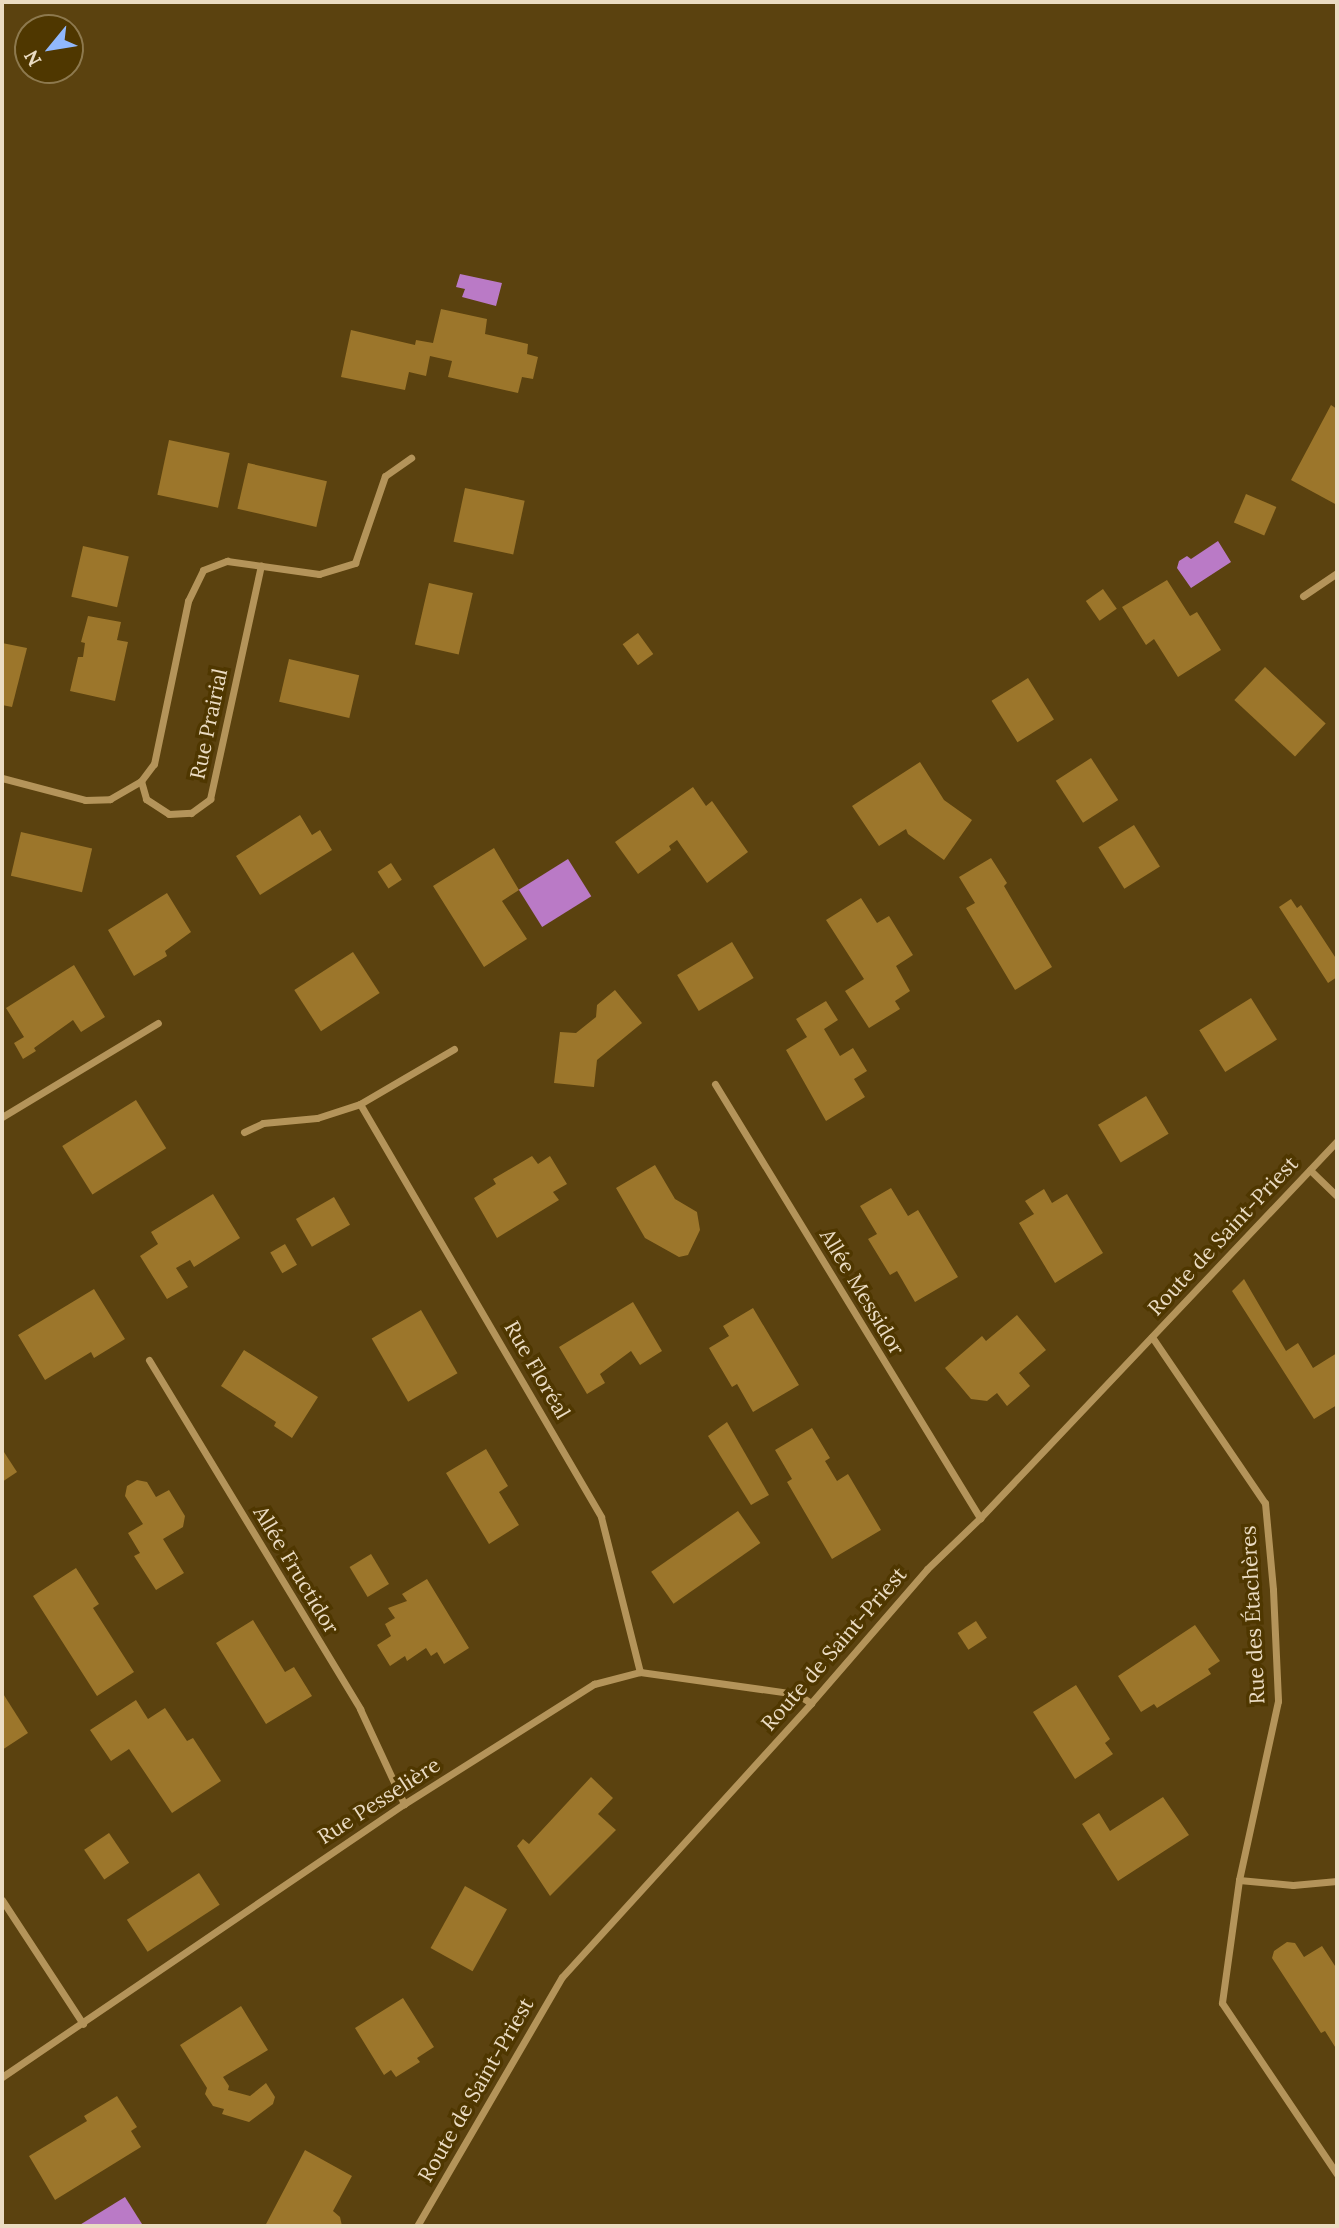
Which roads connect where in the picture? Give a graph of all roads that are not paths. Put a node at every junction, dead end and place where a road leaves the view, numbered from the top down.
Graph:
1 (411, 458) dead end
2 (261, 566) junction
3 (1337, 573) edge
4 (1303, 596) dead end
5 (2, 778) edge
6 (141, 781) junction
7 (158, 1023) dead end
8 (454, 1049) dead end
9 (715, 1084) dead end
10 (360, 1104) junction
11 (2, 1117) edge
12 (244, 1132) dead end
13 (1337, 1141) edge
14 (1310, 1170) junction
15 (1337, 1196) edge
16 (1152, 1337) junction
17 (149, 1360) dead end
18 (980, 1518) junction
19 (640, 1672) junction
20 (811, 1703) junction
21 (404, 1804) junction
22 (1240, 1880) junction
23 (1337, 1881) edge
24 (2, 1900) edge
25 (83, 2024) junction
26 (2, 2077) edge
27 (1337, 2174) edge
28 (417, 2226) edge

1 - 2 street
2 - 6 street
2 - 6 street, Rue Prairial
3 - 4 street
5 - 6 street
7 - 11 street
8 - 10 street
9 - 18 street, Allée Messidor
10 - 12 street
10 - 19 street, Rue Floréal
13 - 14 street, Route de Saint-Priest
14 - 15 street
14 - 16 street, Route de Saint-Priest
16 - 18 street, Route de Saint-Priest
16 - 22 street, Rue des Étachères
17 - 21 street, Allée Fructidor
18 - 20 street, Route de Saint-Priest
19 - 20 street, Rue Pesselière
19 - 21 street, Rue Pesselière
20 - 28 street, Route de Saint-Priest
21 - 25 street, Rue Pesselière
22 - 23 street
22 - 27 street, Rue des Étachères
24 - 25 street
25 - 26 street, Rue Pesselière

